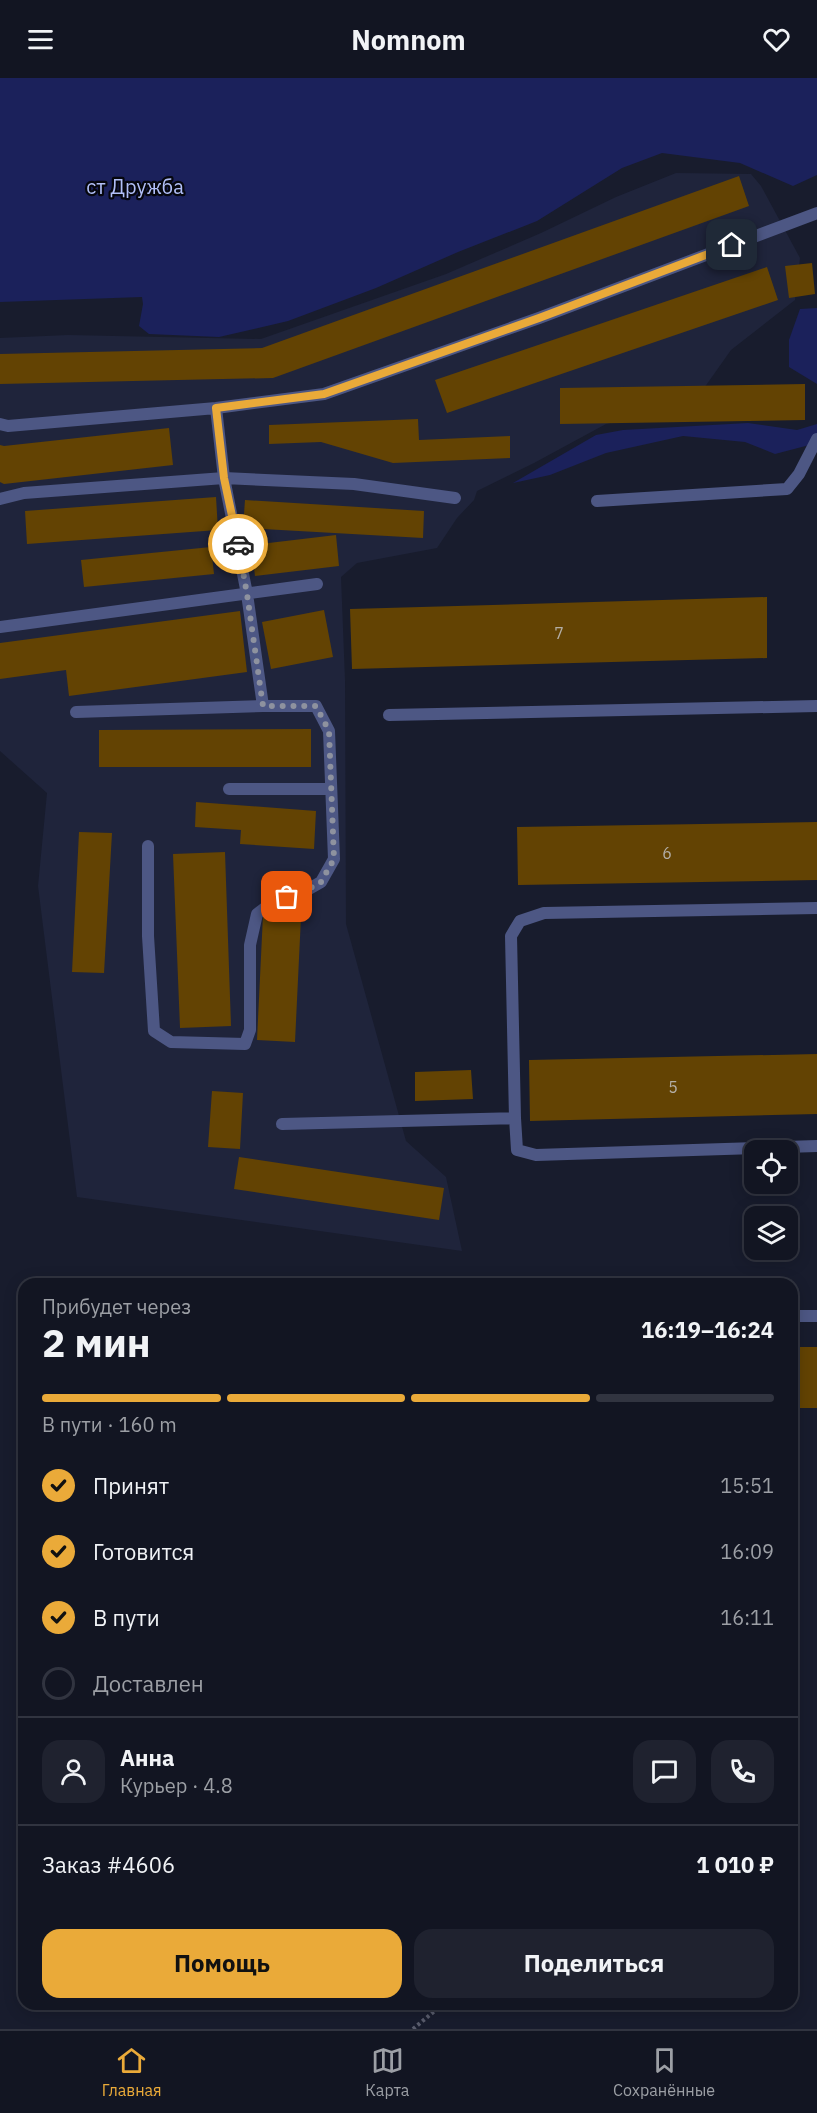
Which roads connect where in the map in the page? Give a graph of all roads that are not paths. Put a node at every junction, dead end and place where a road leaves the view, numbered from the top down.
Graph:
1 (817, 213) edge
2 (216, 408) junction
3 (0, 424) edge
4 (817, 439) edge
5 (224, 478) junction
6 (454, 498) dead end
7 (0, 499) edge
8 (597, 501) dead end
9 (317, 584) dead end
10 (247, 594) junction
11 (0, 627) edge
12 (817, 705) edge
13 (263, 706) junction
14 (76, 712) dead end
15 (389, 716) dead end
16 (229, 789) dead end
17 (331, 789) junction
18 (148, 846) dead end
19 (817, 908) edge
20 (515, 1118) junction
21 (282, 1124) dead end
22 (817, 1146) edge
23 (798, 1316) edge
24 (817, 1316) edge

1 - 2 lane
2 - 3 lane
2 - 5 lane
4 - 8 lane
5 - 6 lane
5 - 7 lane
5 - 10 lane
9 - 10 lane
10 - 11 lane
10 - 13 lane
12 - 15 lane
13 - 14 lane
13 - 17 lane
16 - 17 lane
17 - 18 lane
19 - 20 lane
20 - 21 lane
20 - 22 lane
23 - 24 lane

